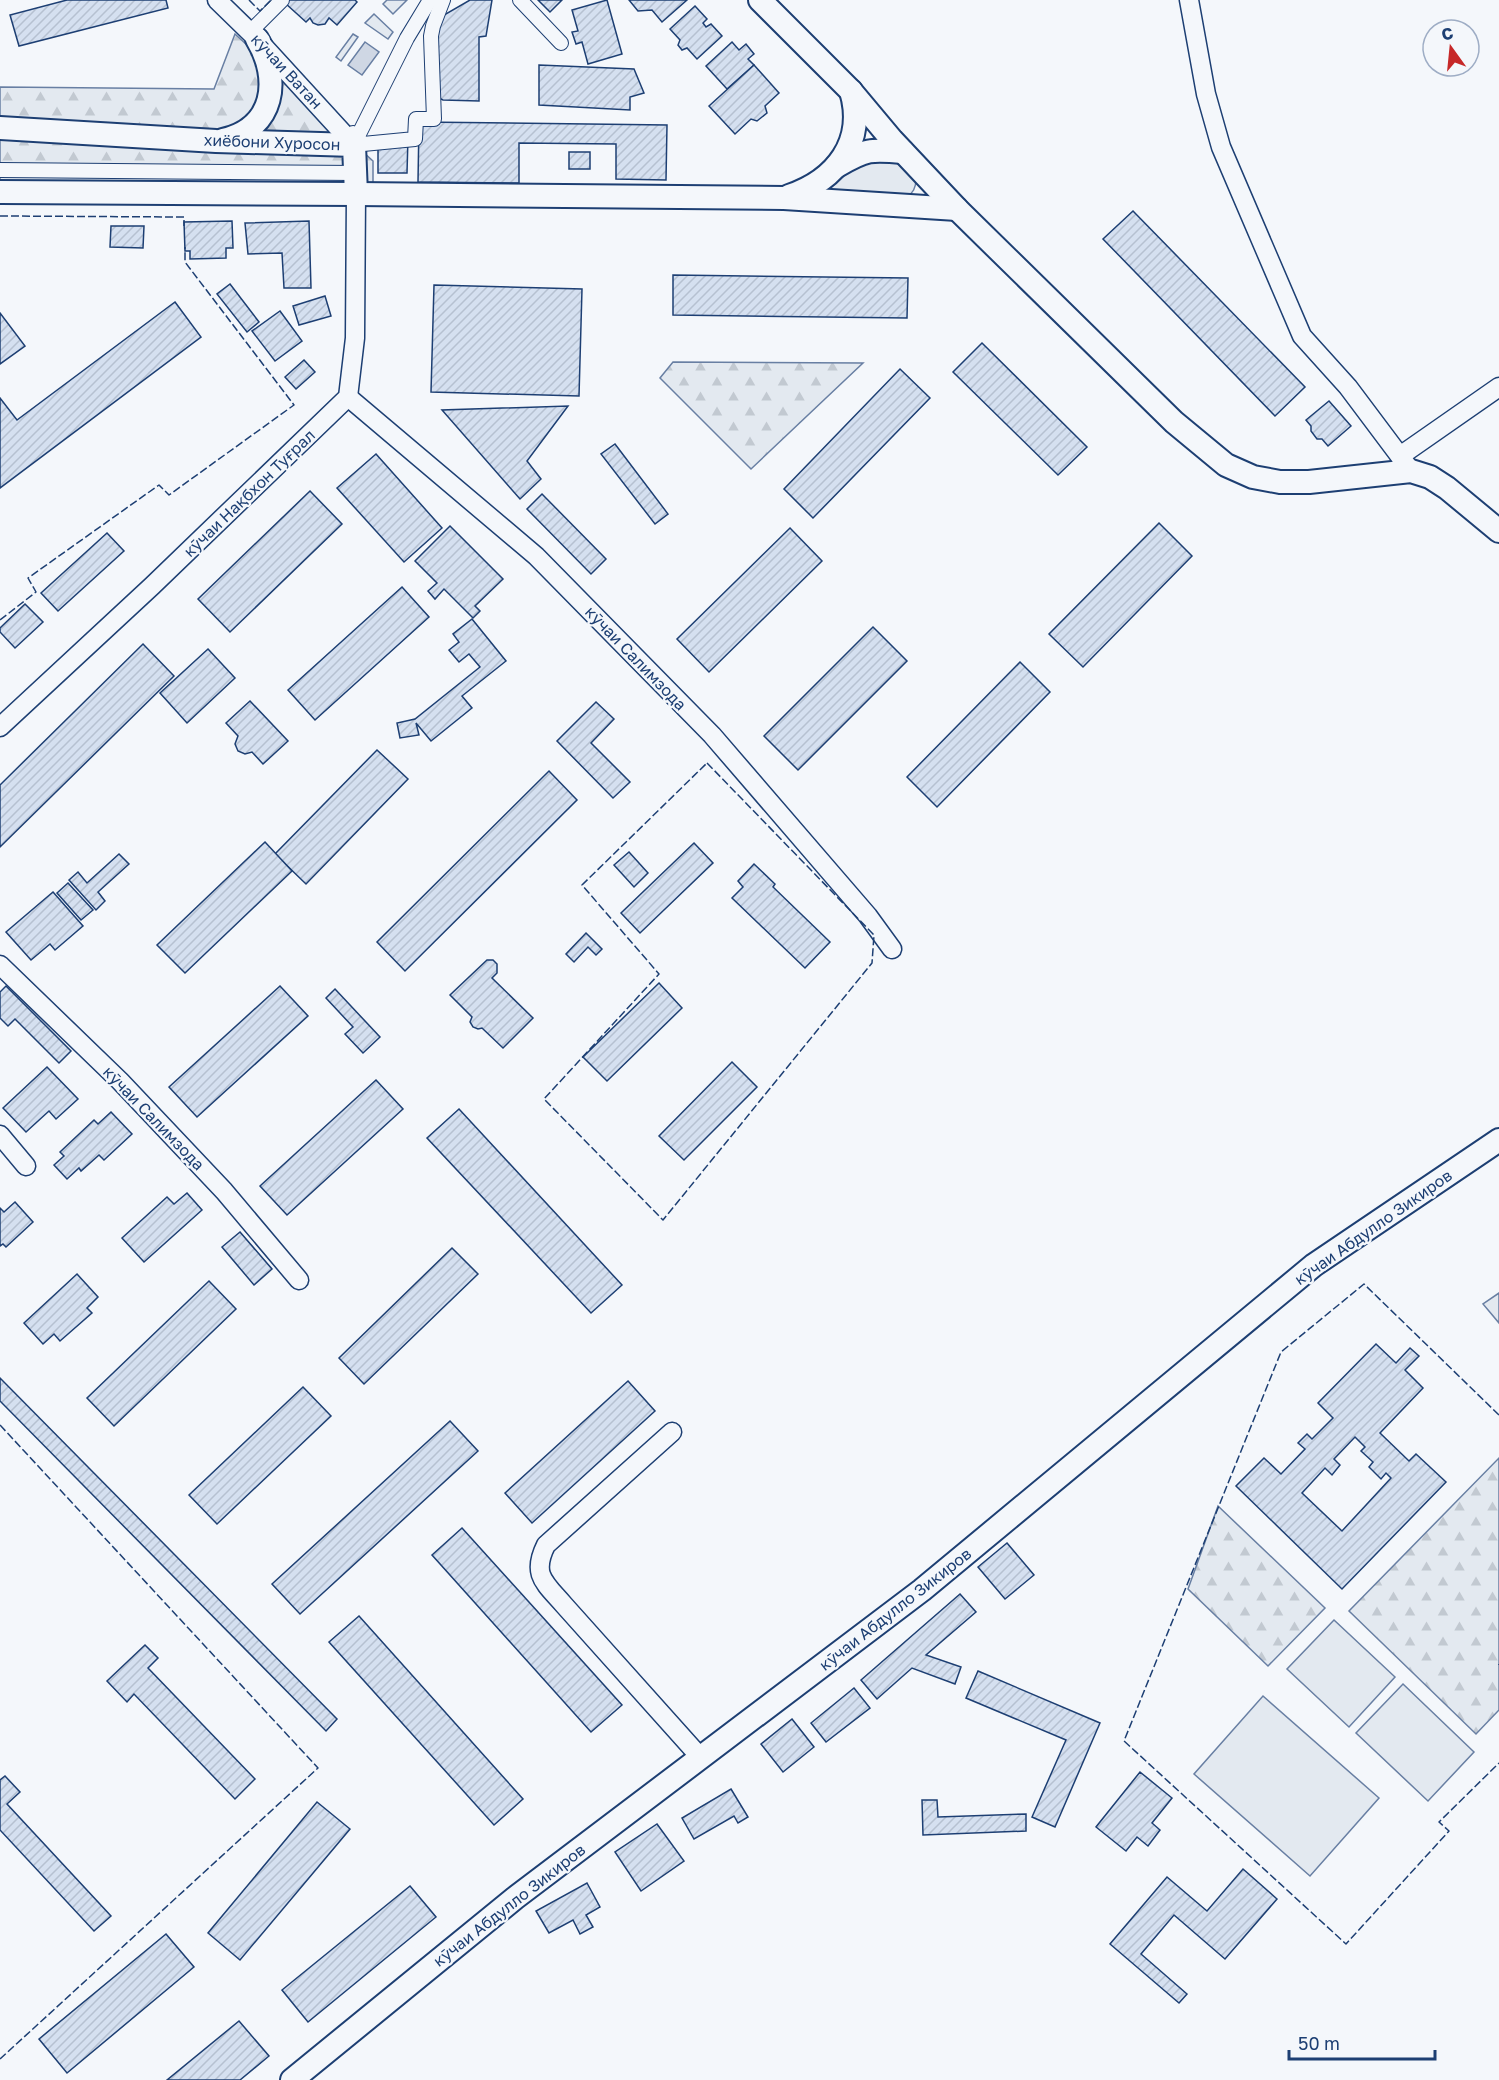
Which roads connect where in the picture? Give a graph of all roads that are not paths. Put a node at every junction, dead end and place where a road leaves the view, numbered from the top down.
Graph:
1 (217, 0) edge
2 (282, 0) edge
3 (430, 0) edge
4 (443, 0) edge
5 (520, 0) edge
6 (760, 0) edge
7 (1189, 0) edge
8 (257, 39) junction
9 (561, 43) dead end
10 (851, 91) junction
11 (0, 128) edge
12 (216, 141) junction
13 (354, 145) junction
14 (903, 152) junction
15 (835, 167) junction
16 (0, 170) edge
17 (924, 172) junction
18 (356, 184) junction
19 (0, 192) edge
20 (784, 198) junction
21 (897, 205) junction
22 (957, 209) junction
23 (1499, 387) edge
24 (348, 397) junction
25 (1405, 464) junction
26 (1499, 531) edge
27 (0, 727) edge
28 (892, 949) dead end
29 (0, 965) edge
30 (0, 1135) edge
31 (1499, 1140) edge
32 (26, 1166) dead end
33 (299, 1280) dead end
34 (672, 1432) dead end
35 (700, 1758) junction
36 (292, 2080) edge

1 - 8 street, кӯчаи Ватан
2 - 4 street
3 - 13 street
5 - 9 street
6 - 10 street
7 - 25 street
8 - 12 street
8 - 13 street, кӯчаи Ватан
10 - 14 street
10 - 15 street
11 - 12 street, хиёбони Хуросон
12 - 13 street, хиёбони Хуросон
13 - 18 street, хиёбони Хуросон
14 - 15 street
14 - 17 street
15 - 20 street
16 - 18 street
17 - 21 street
17 - 22 street
18 - 19 street
18 - 20 street
18 - 24 street
20 - 21 street
21 - 22 street
22 - 25 street
23 - 25 street
24 - 27 street, кӯчаи Нақбхон Туғрал
24 - 28 street, кӯчаи Салимзода
25 - 26 street
29 - 33 street, кӯчаи Салимзода
30 - 32 street
31 - 35 street, кӯчаи Абдулло Зикиров
34 - 35 street
35 - 36 street, кӯчаи Абдулло Зикиров

